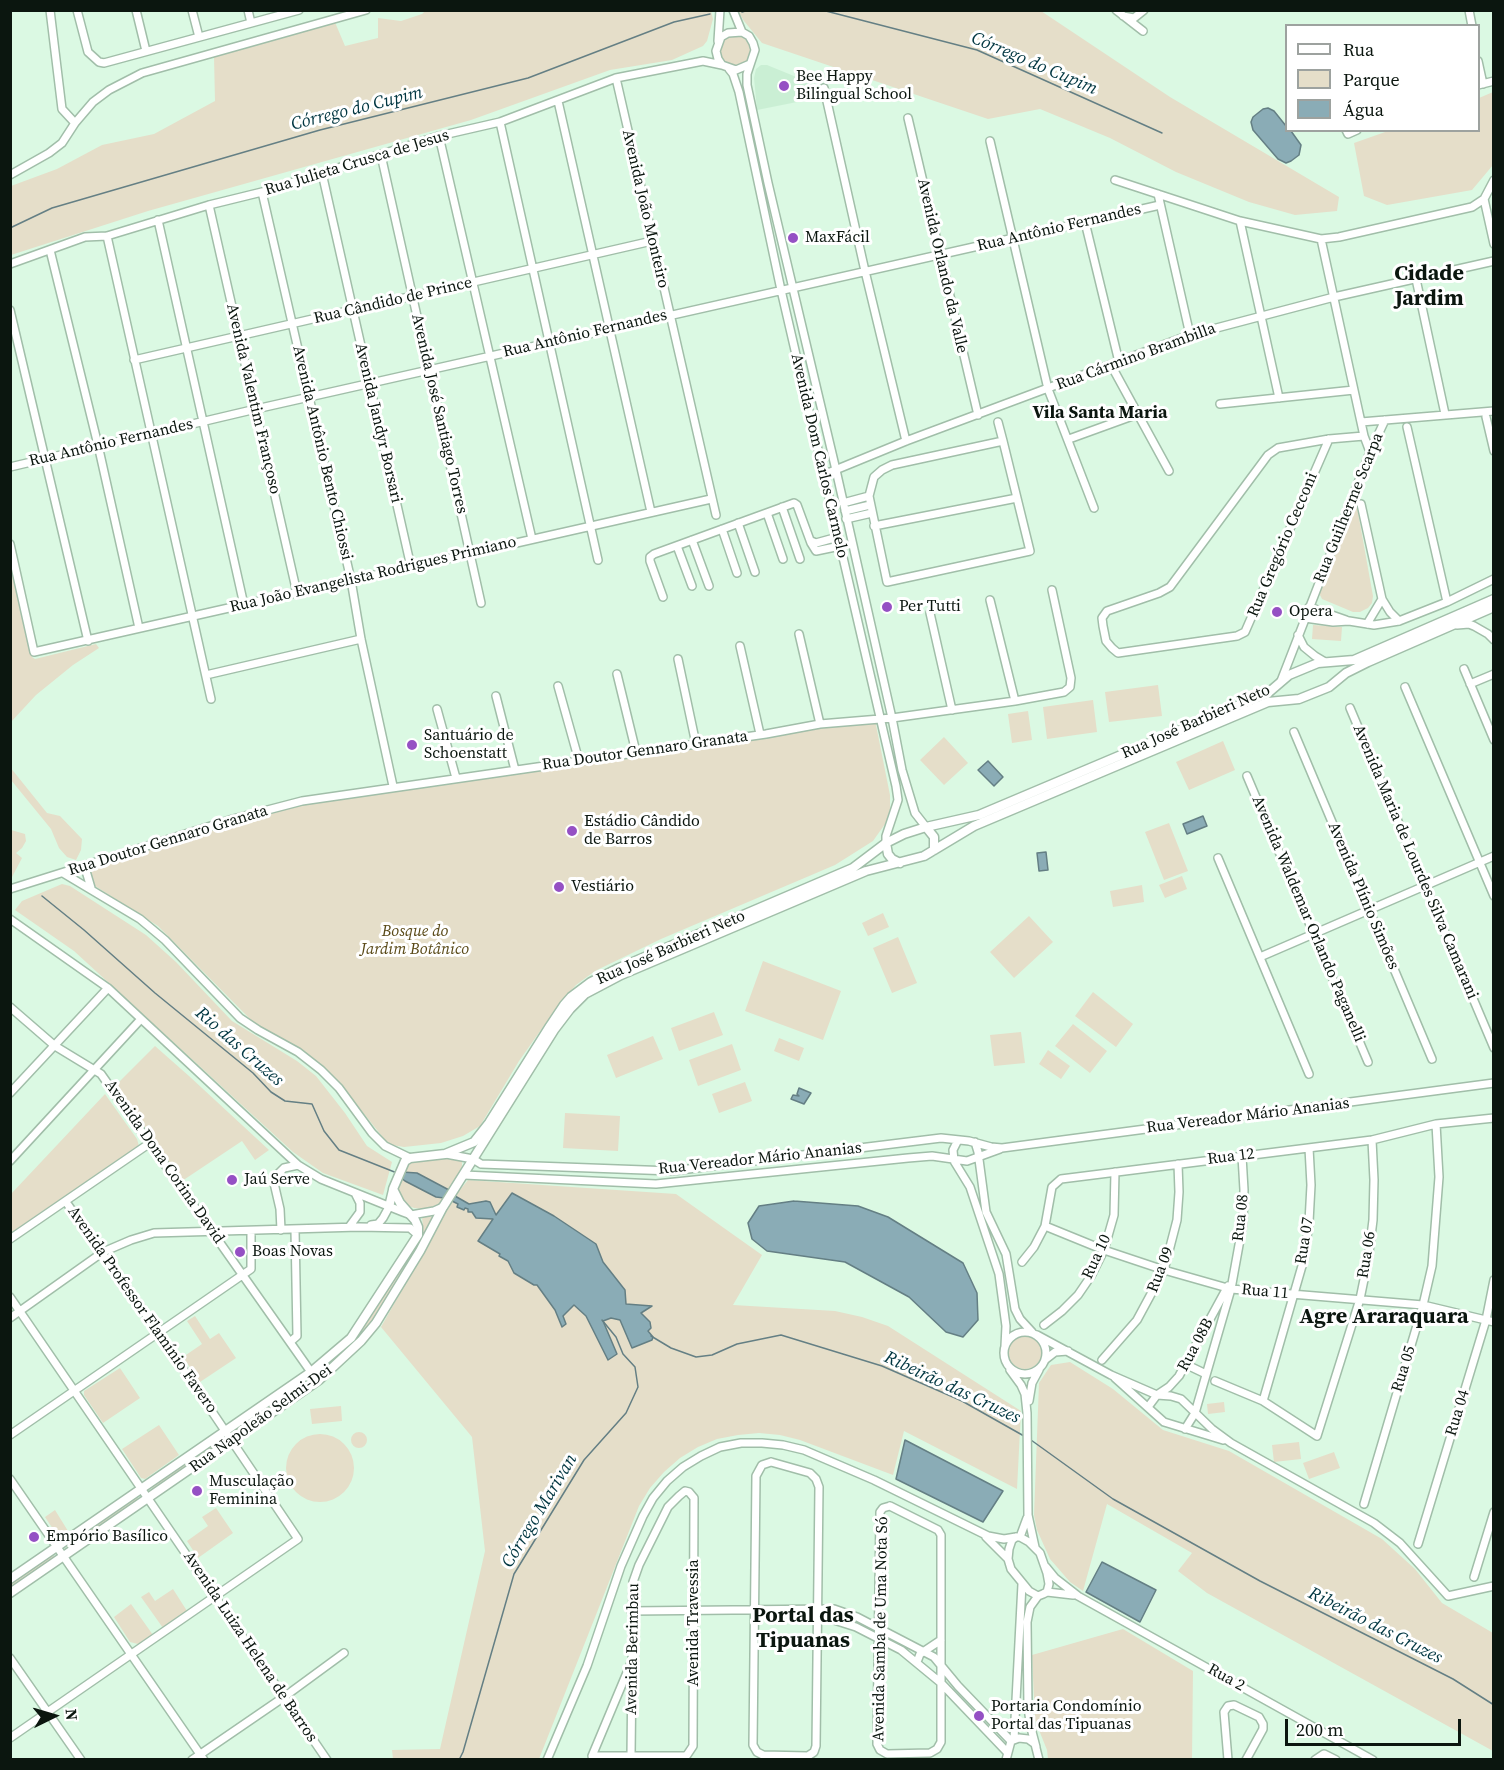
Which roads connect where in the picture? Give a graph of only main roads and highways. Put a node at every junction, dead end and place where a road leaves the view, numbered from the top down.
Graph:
1 (1494, 599) edge
2 (1494, 607) edge
3 (1325, 662) junction
4 (1281, 681) junction
5 (1335, 682) junction
6 (1291, 700) junction
7 (926, 827) junction
8 (886, 843) junction
9 (934, 850) junction
10 (900, 862) junction
11 (473, 1159) joint
12 (394, 1186) junction
13 (389, 1207) road end
14 (10, 1579) edge
15 (10, 1593) edge

1 - 3 main road, Rua José Barbieri Neto
2 - 5 main road, Rua José Barbieri Neto
3 - 4 main road, Rua José Barbieri Neto
3 - 5 main road
4 - 6 main road
4 - 7 main road, Rua José Barbieri Neto
5 - 6 main road, Rua José Barbieri Neto
6 - 9 main road, Rua José Barbieri Neto
7 - 8 main road, Rua José Barbieri Neto
7 - 9 main road
8 - 10 main road
8 - 12 main road, Rua José Barbieri Neto
9 - 10 main road, Rua José Barbieri Neto
10 - 11 main road, Rua José Barbieri Neto
11 - 15 main road, Rua Napoleão Selmi-Dei
12 - 13 main road
12 - 14 main road, Rua Napoleão Selmi-Dei

